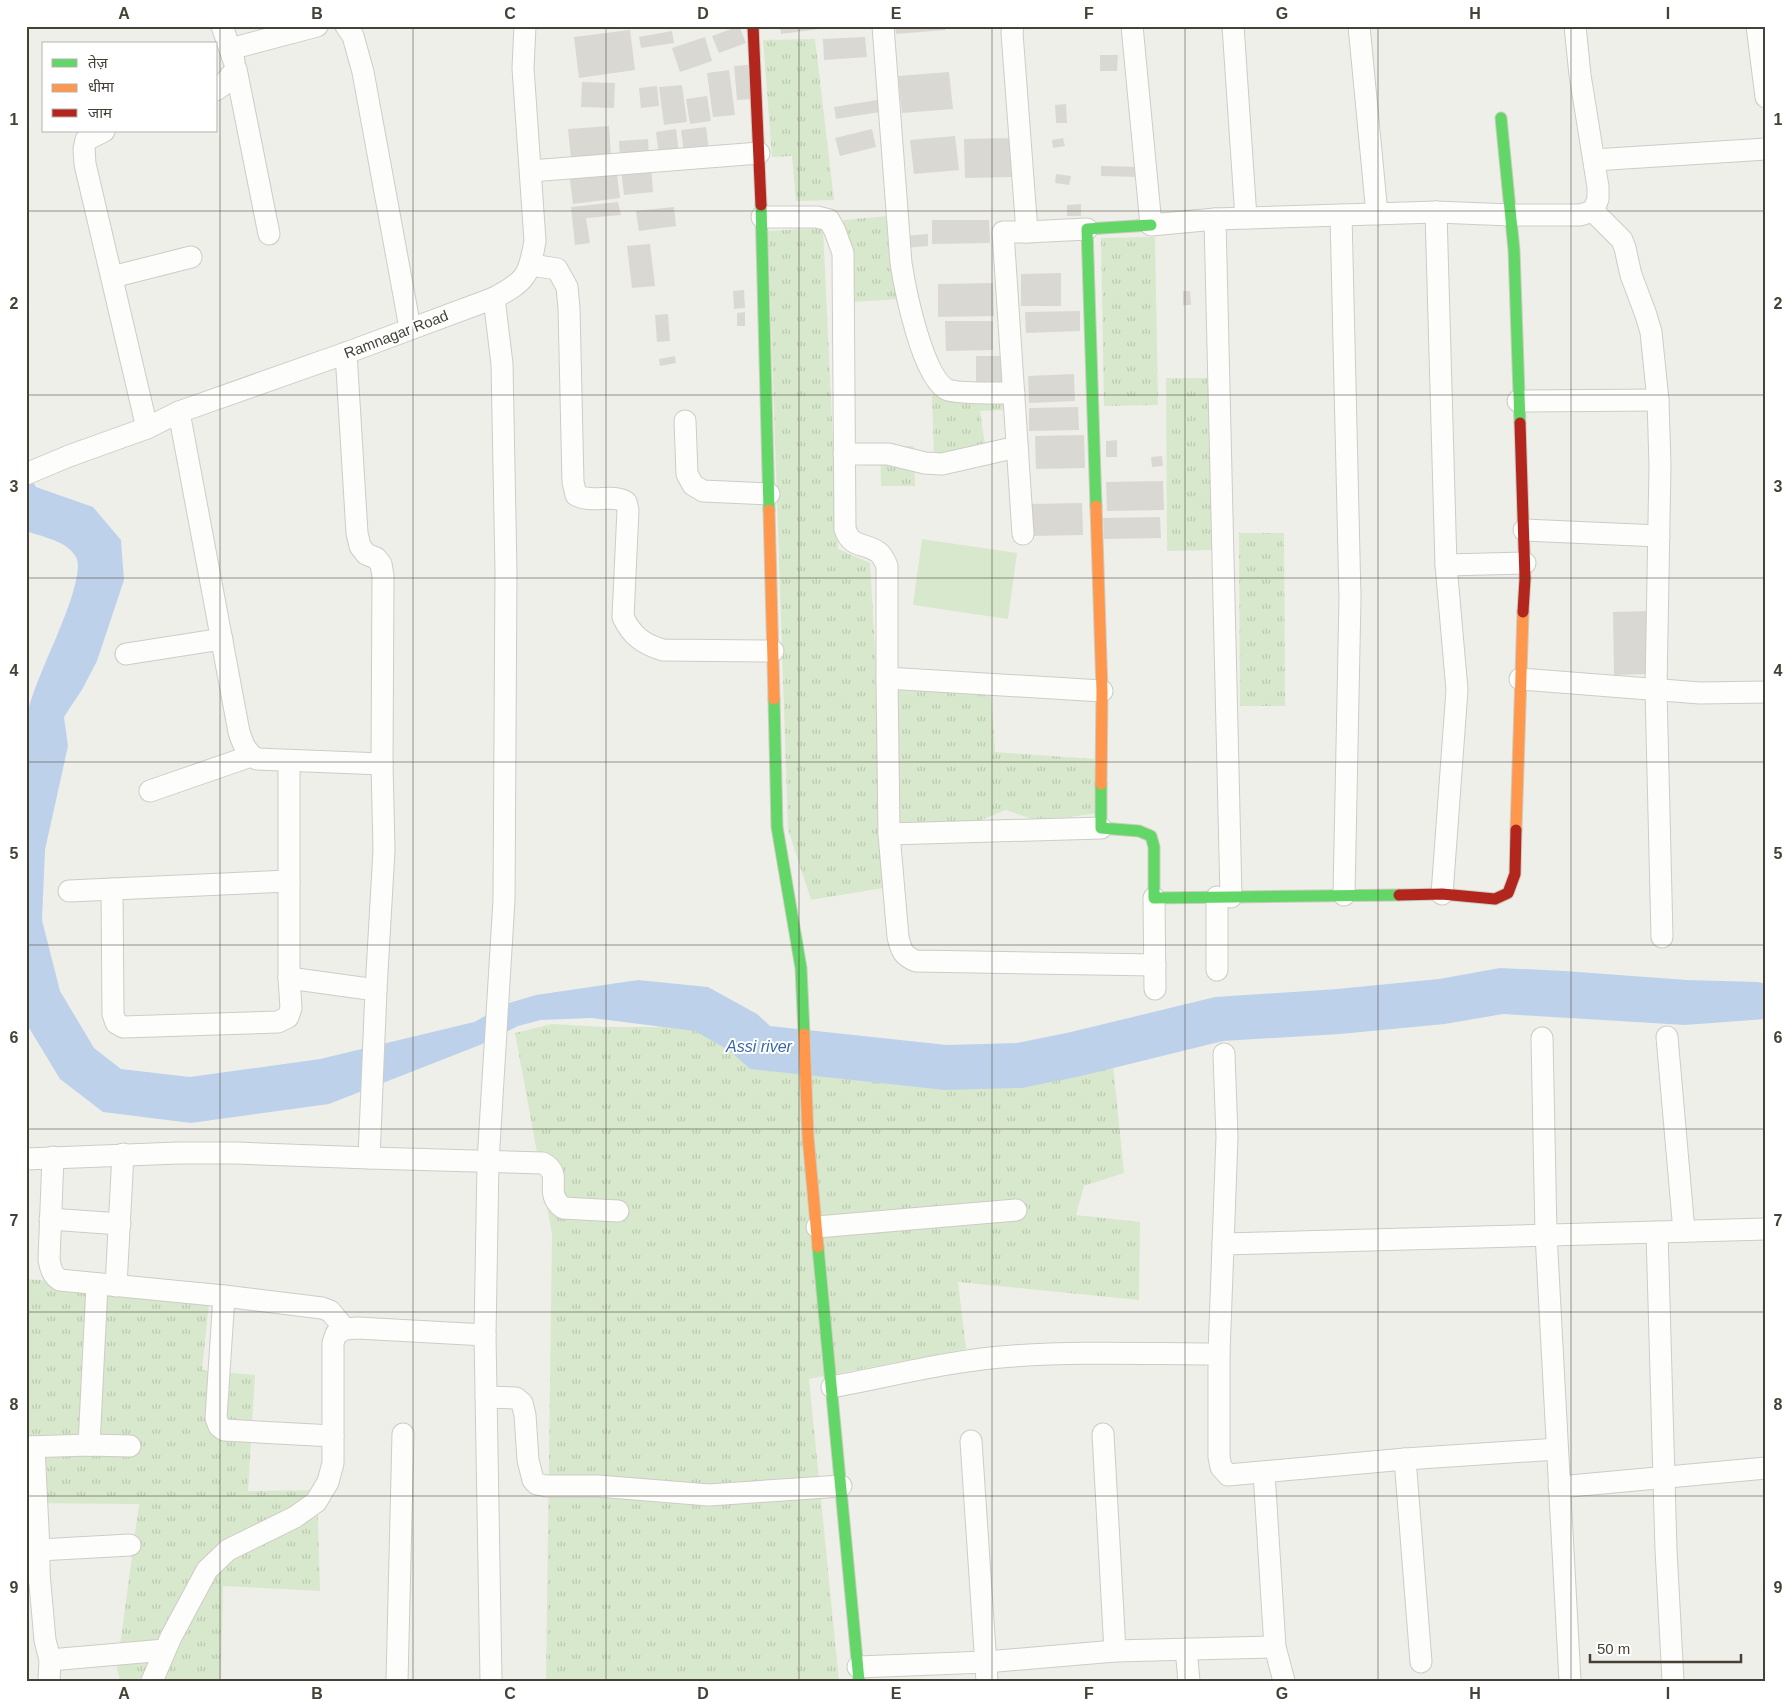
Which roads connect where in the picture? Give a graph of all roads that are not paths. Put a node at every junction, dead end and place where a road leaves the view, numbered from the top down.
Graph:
1 (222, 26) edge
2 (317, 26) edge
3 (346, 26) edge
4 (525, 26) edge
5 (753, 26) edge
6 (883, 26) edge
7 (1013, 26) edge
8 (1132, 26) edge
9 (1233, 26) edge
10 (1359, 26) edge
11 (1576, 26) edge
12 (1757, 26) edge
13 (233, 59) junction
14 (218, 89) edge
15 (1766, 97) edge
16 (1501, 118) dead end
17 (102, 132) edge
18 (1766, 148) edge
19 (759, 153) junction
20 (1594, 160) junction
21 (531, 171) junction
22 (1593, 211) junction
23 (1436, 212) junction
24 (1376, 214) junction
25 (1341, 215) junction
26 (1511, 215) junction
27 (762, 217) junction
28 (1246, 218) junction
29 (1215, 219) junction
30 (1151, 225) junction
31 (1087, 229) junction
32 (1028, 232) junction
33 (269, 234) dead end
34 (191, 257) dead end
35 (531, 265) junction
36 (112, 277) junction
37 (494, 298) junction
38 (410, 328) junction
39 (346, 353) junction
40 (1014, 393) junction
41 (1658, 400) junction
42 (1518, 401) junction
43 (179, 412) junction
44 (685, 421) dead end
45 (147, 428) junction
46 (1017, 447) junction
47 (844, 454) junction
48 (26, 474) edge
49 (769, 494) junction
50 (1524, 530) junction
51 (1023, 534) dead end
52 (1659, 536) junction
53 (1525, 563) junction
54 (1446, 565) junction
55 (222, 638) junction
56 (773, 650) junction
57 (126, 654) dead end
58 (887, 678) junction
59 (1520, 679) junction
60 (1656, 689) junction
61 (1102, 691) junction
62 (1766, 692) edge
63 (251, 756) junction
64 (289, 762) junction
65 (382, 764) junction
66 (150, 791) dead end
67 (1101, 828) junction
68 (889, 834) junction
69 (289, 881) junction
70 (112, 889) junction
71 (69, 891) dead end
72 (1442, 894) junction
73 (1344, 896) junction
74 (1224, 897) junction
75 (1154, 898) junction
76 (1662, 937) dead end
77 (1155, 965) junction
78 (1218, 970) dead end
79 (289, 978) junction
80 (1155, 989) dead end
81 (376, 990) junction
82 (1542, 1038) dead end
83 (1667, 1038) dead end
84 (1224, 1054) dead end
85 (123, 1154) junction
86 (52, 1157) junction
87 (26, 1158) edge
88 (369, 1158) junction
89 (488, 1162) junction
90 (1016, 1210) dead end
91 (618, 1211) dead end
92 (50, 1219) junction
93 (120, 1224) junction
94 (817, 1227) junction
95 (1766, 1229) edge
96 (1684, 1231) junction
97 (1657, 1232) junction
98 (1546, 1234) junction
99 (1223, 1244) junction
100 (107, 1285) junction
101 (224, 1296) junction
102 (345, 1329) junction
103 (485, 1335) junction
104 (1219, 1354) junction
105 (832, 1387) junction
106 (486, 1397) junction
107 (403, 1434) dead end
108 (1103, 1434) dead end
109 (333, 1436) junction
110 (971, 1441) dead end
111 (89, 1445) junction
112 (130, 1446) dead end
113 (30, 1447) edge
114 (1557, 1449) junction
115 (1405, 1459) junction
116 (1766, 1468) edge
117 (1264, 1473) junction
118 (1664, 1477) junction
119 (841, 1486) junction
120 (1559, 1487) junction
121 (130, 1545) dead end
122 (40, 1550) junction
123 (32, 1574) edge
124 (1275, 1647) junction
125 (1186, 1649) junction
126 (166, 1650) junction
127 (1115, 1651) junction
128 (50, 1660) junction
129 (1421, 1662) dead end
130 (986, 1671) edge
131 (859, 1674) edge
132 (49, 1681) edge
133 (152, 1681) edge
134 (396, 1681) edge
135 (491, 1681) edge
136 (1188, 1681) edge
137 (1284, 1681) edge
138 (1570, 1681) edge
139 (1673, 1681) edge

1 - 13 street
2 - 13 street
3 - 38 street
4 - 21 street, Ramnagar Road
5 - 19 street
6 - 40 street
7 - 32 street
8 - 30 street
9 - 28 street
10 - 24 street
11 - 20 street
12 - 15 street
13 - 14 street
13 - 33 street
16 - 26 street
17 - 36 street
18 - 20 street
19 - 21 street
19 - 27 street
20 - 22 street
21 - 35 street, Ramnagar Road
22 - 26 street
22 - 41 street
23 - 24 street
23 - 26 street
23 - 54 street
24 - 25 street
25 - 28 street
25 - 73 street
26 - 42 street
27 - 47 street
27 - 49 street
28 - 29 street
29 - 30 street
29 - 74 street
30 - 31 street
31 - 32 street
31 - 61 street
32 - 40 street
34 - 36 street
35 - 37 street, Ramnagar Road
35 - 56 street
36 - 45 street
37 - 38 street, Ramnagar Road
37 - 89 street
38 - 39 street, Ramnagar Road
39 - 43 street, Ramnagar Road
39 - 65 street
40 - 46 street
41 - 42 street
41 - 52 street
42 - 50 street
43 - 45 street, Ramnagar Road
43 - 55 street
44 - 49 street
45 - 48 street, Ramnagar Road
46 - 47 street
46 - 51 street
47 - 58 street
49 - 56 street
50 - 52 street
50 - 53 street
52 - 60 street
53 - 54 street
53 - 59 street
54 - 72 street
55 - 57 street
55 - 63 street
56 - 94 street
58 - 61 street
58 - 68 street
59 - 60 street
59 - 72 street
60 - 62 street
60 - 76 street
61 - 67 street
63 - 64 street
63 - 66 street
64 - 65 street
64 - 69 street
65 - 81 street
67 - 68 street
67 - 75 street
68 - 77 street
69 - 70 street
69 - 79 street
70 - 71 street
70 - 79 street
72 - 73 street
73 - 74 street
74 - 75 street
74 - 78 street
75 - 77 street
77 - 80 street
79 - 81 street
81 - 88 street
82 - 98 street
83 - 96 street
84 - 99 street
85 - 86 street
85 - 88 street
85 - 93 street
86 - 87 street
86 - 92 street
88 - 89 street
89 - 91 street
89 - 103 street
90 - 94 street
92 - 93 street
92 - 100 street
93 - 100 street
94 - 105 street
95 - 96 street
96 - 97 street
97 - 98 street
97 - 118 street
98 - 99 street
98 - 114 street
99 - 104 street
100 - 101 street
100 - 111 street
101 - 102 street
101 - 109 street
102 - 103 street
102 - 109 street
103 - 106 street
104 - 105 street
104 - 117 street
105 - 119 street
106 - 119 street
106 - 135 street
107 - 134 street
108 - 127 street
109 - 126 street
110 - 130 street
111 - 112 street
111 - 113 street
113 - 122 street
114 - 115 street
114 - 120 street
115 - 117 street
115 - 129 street
116 - 118 street
117 - 124 street
118 - 120 street
118 - 139 street
119 - 131 street
120 - 138 street
121 - 122 street
122 - 123 street
123 - 128 street
124 - 125 street
124 - 137 street
125 - 127 street
125 - 136 street
126 - 128 street
126 - 133 street
127 - 130 street
128 - 132 street
130 - 131 street

